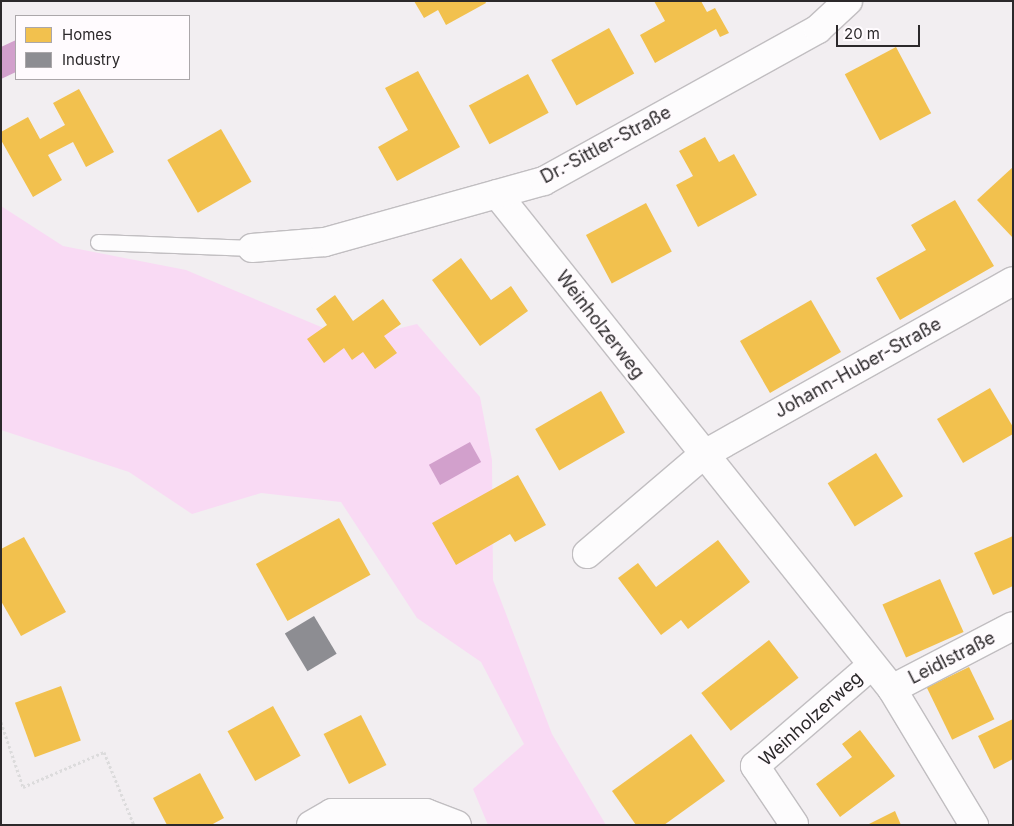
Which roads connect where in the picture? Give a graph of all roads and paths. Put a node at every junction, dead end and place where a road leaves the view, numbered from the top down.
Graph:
1 (848, 1) edge
2 (497, 194) junction
3 (98, 242) dead end
4 (252, 248) joint
5 (1013, 281) edge
6 (703, 455) junction
7 (586, 554) dead end
8 (1013, 626) edge
9 (871, 666) junction
10 (892, 689) junction
11 (1, 722) edge
12 (794, 824) edge
13 (134, 825) edge
14 (311, 825) edge
15 (457, 825) edge
16 (974, 825) edge

1 - 2 street, Dr.-Sittler-Straße
2 - 4 street, Dr.-Sittler-Straße
2 - 6 street, Weinholzerweg
3 - 4 lane
5 - 6 street, Johann-Huber-Straße
6 - 7 street
6 - 9 street, Weinholzerweg
8 - 10 street, Leidlstraße
9 - 10 street, Weinholzerweg
9 - 12 street, Weinholzerweg
10 - 16 street, Weinholzerweg
11 - 13 path
14 - 15 street

